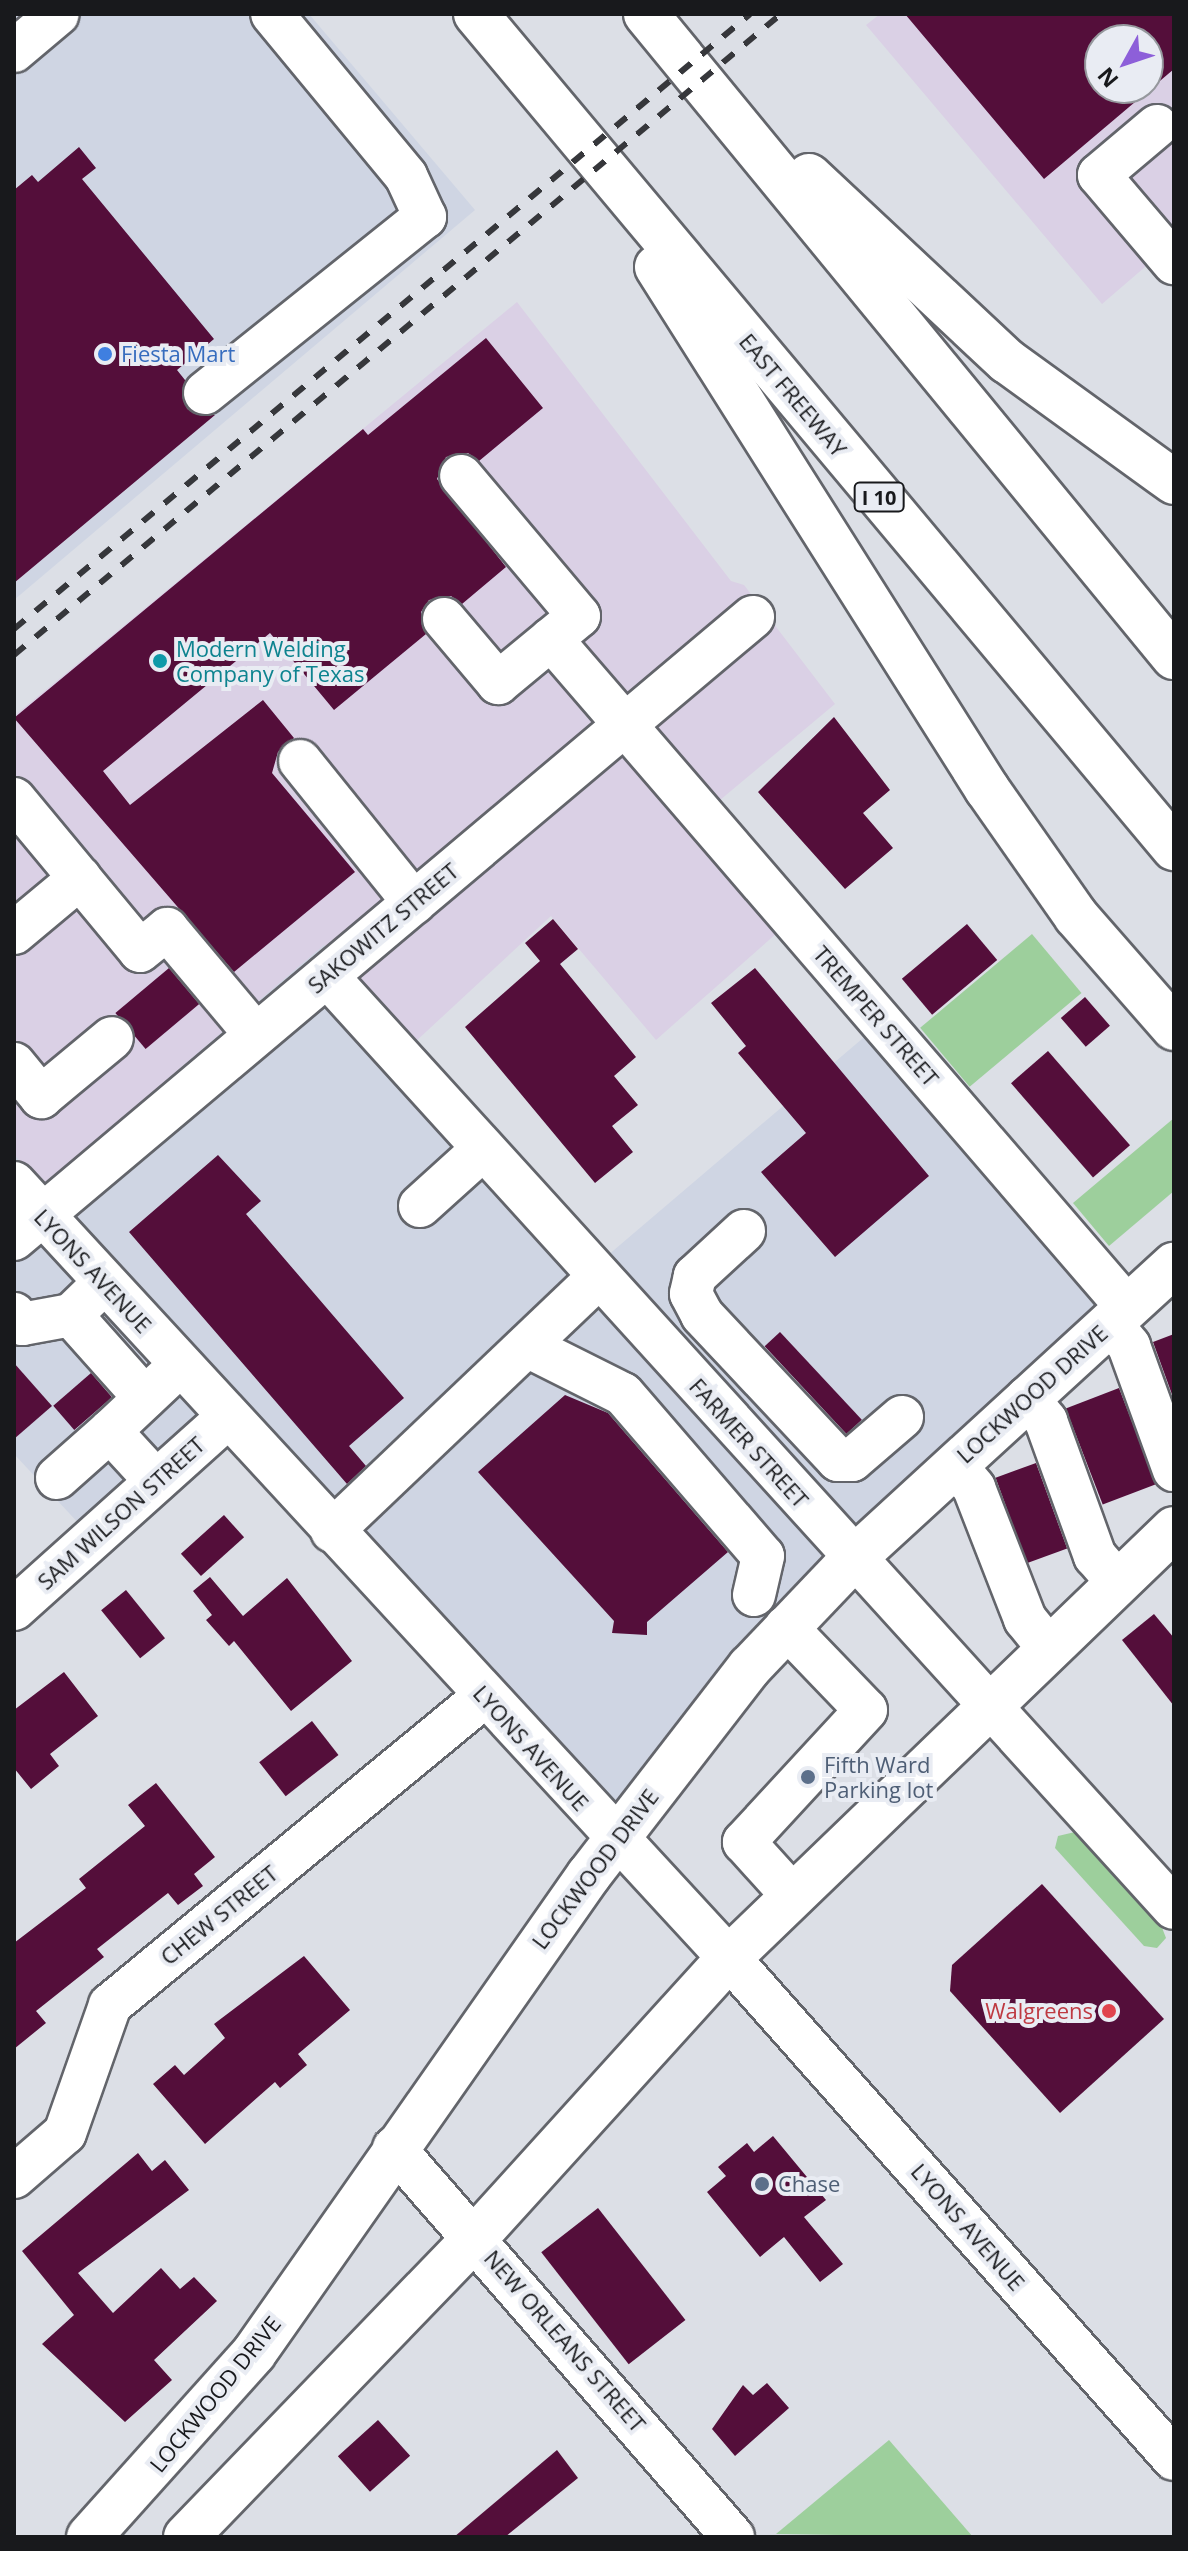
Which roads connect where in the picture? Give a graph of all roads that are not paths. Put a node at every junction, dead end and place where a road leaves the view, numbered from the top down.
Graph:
1 (58, 14) edge
2 (272, 14) edge
3 (476, 14) edge
4 (646, 14) edge
5 (14, 51) edge
6 (685, 60) junction
7 (1157, 126) dead end
8 (585, 147) junction
9 (1174, 263) edge
10 (205, 393) dead end
11 (461, 476) dead end
12 (1174, 482) edge
13 (753, 617) dead end
14 (444, 619) dead end
15 (551, 639) junction
16 (1174, 657) edge
17 (625, 725) junction
18 (300, 761) dead end
19 (14, 799) edge
20 (1174, 848) edge
21 (80, 878) junction
22 (414, 903) junction
23 (14, 933) edge
24 (327, 976) junction
25 (1174, 1028) edge
26 (256, 1035) junction
27 (112, 1038) dead end
28 (14, 1064) edge
29 (482, 1150) junction
30 (14, 1183) edge
31 (420, 1206) dead end
32 (28, 1227) edge
33 (744, 1231) dead end
34 (1172, 1270) edge
35 (599, 1277) junction
36 (104, 1283) junction
37 (14, 1314) edge
38 (71, 1315) junction
39 (1119, 1315) junction
40 (527, 1346) junction
41 (180, 1365) junction
42 (145, 1398) junction
43 (1027, 1398) junction
44 (228, 1417) junction
45 (902, 1417) dead end
46 (110, 1431) junction
47 (955, 1465) junction
48 (1174, 1470) edge
49 (57, 1478) dead end
50 (156, 1481) junction
51 (1174, 1529) edge
52 (332, 1531) junction
53 (852, 1560) junction
54 (1118, 1582) junction
55 (754, 1595) dead end
56 (14, 1609) edge
57 (786, 1627) junction
58 (1048, 1647) junction
59 (484, 1697) junction
60 (984, 1706) junction
61 (615, 1840) junction
62 (792, 1895) junction
63 (1174, 1908) edge
64 (729, 1958) junction
65 (394, 2148) junction
66 (14, 2177) edge
67 (475, 2238) junction
68 (1174, 2459) edge
69 (89, 2537) edge
70 (186, 2537) edge
71 (733, 2537) edge

1 - 5 street
2 - 10 street
3 - 8 main road, EAST FREEWAY / I 10
4 - 6 main road
6 - 12 main road
6 - 16 main road
7 - 9 street
8 - 20 main road, EAST FREEWAY / I 10
8 - 25 main road
11 - 15 street
13 - 17 street, SAKOWITZ STREET
14 - 15 street
15 - 17 street, TREMPER STREET
17 - 22 street, SAKOWITZ STREET
17 - 39 street, TREMPER STREET
18 - 22 street
19 - 21 street
21 - 23 street
21 - 26 street
22 - 24 street, SAKOWITZ STREET
24 - 26 street, SAKOWITZ STREET
24 - 29 street, FARMER STREET
26 - 32 street, SAKOWITZ STREET
27 - 28 street
29 - 31 street
29 - 35 street, FARMER STREET
30 - 32 street, LYONS AVENUE
32 - 36 street, LYONS AVENUE
33 - 45 street
34 - 39 main road, LOCKWOOD DRIVE
35 - 40 street
35 - 53 street, FARMER STREET
36 - 38 street
36 - 41 street, LYONS AVENUE
37 - 38 street
38 - 42 street
39 - 43 main road, LOCKWOOD DRIVE
39 - 48 street, TREMPER STREET
40 - 52 street
40 - 55 street
41 - 42 street
41 - 44 street, LYONS AVENUE
42 - 46 street
43 - 47 main road, LOCKWOOD DRIVE
43 - 54 street
44 - 50 street, SAM WILSON STREET
44 - 52 street, LYONS AVENUE
46 - 49 street
46 - 50 street
47 - 53 main road, LOCKWOOD DRIVE
47 - 58 street
50 - 56 street, SAM WILSON STREET
51 - 54 main road
52 - 59 street, LYONS AVENUE
53 - 57 main road, LOCKWOOD DRIVE
53 - 60 street, FARMER STREET
54 - 58 main road
57 - 61 main road, LOCKWOOD DRIVE
57 - 62 street
58 - 60 main road
59 - 61 street, LYONS AVENUE
59 - 66 street, CHEW STREET
60 - 62 main road
60 - 63 street, FARMER STREET
61 - 64 street, LYONS AVENUE
61 - 65 main road, LOCKWOOD DRIVE
62 - 64 main road
64 - 67 main road
64 - 68 street, LYONS AVENUE
65 - 67 street, NEW ORLEANS STREET
65 - 69 main road, LOCKWOOD DRIVE
67 - 70 main road
67 - 71 street, NEW ORLEANS STREET

